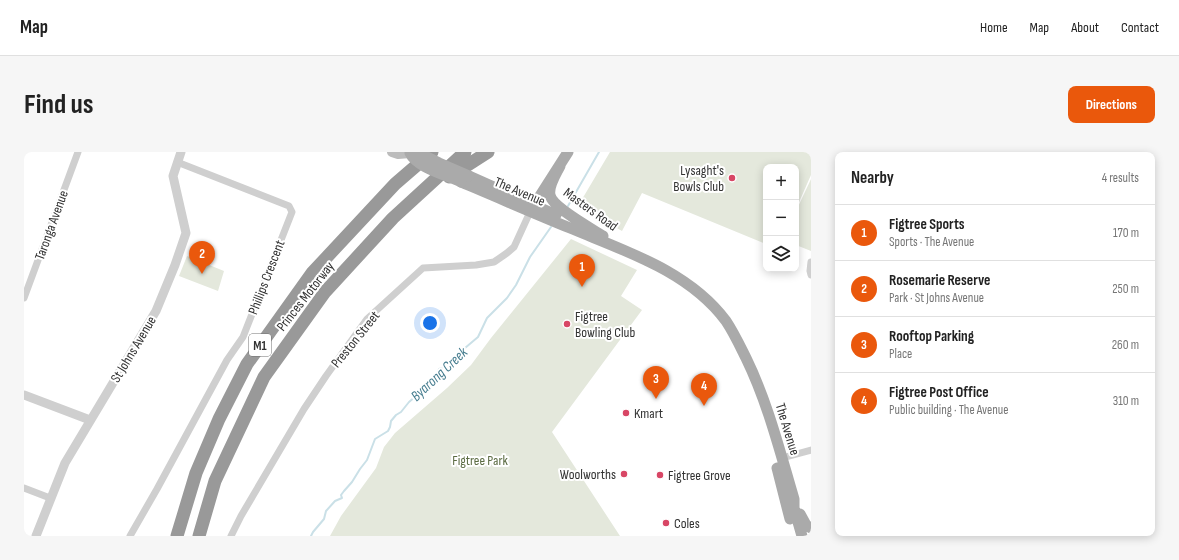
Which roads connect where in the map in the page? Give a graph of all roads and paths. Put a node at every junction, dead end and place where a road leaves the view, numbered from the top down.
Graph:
1 (78, 152) edge
2 (181, 152) edge
3 (392, 152) edge
4 (427, 152) edge
5 (432, 152) edge
6 (465, 152) edge
7 (488, 152) edge
8 (568, 152) edge
9 (411, 153) edge
10 (177, 162) junction
11 (560, 166) junction
12 (395, 184) junction
13 (407, 204) junction
14 (532, 208) junction
15 (622, 249) junction
16 (811, 262) edge
17 (811, 275) edge
18 (24, 298) edge
19 (745, 356) junction
20 (24, 395) edge
21 (90, 420) junction
22 (811, 450) edge
23 (782, 458) junction
24 (24, 488) edge
25 (50, 498) junction
26 (794, 499) junction
27 (811, 528) edge
28 (796, 535) edge
29 (36, 536) edge
30 (130, 536) edge
31 (177, 536) edge
32 (199, 536) edge
33 (230, 536) edge

1 - 18 street, Taronga Avenue
2 - 10 street, St Johns Avenue
3 - 9 main road, The Avenue
4 - 12 highway
5 - 12 highway, Princes Motorway / M1
6 - 13 highway, Princes Motorway / M1
7 - 13 highway
8 - 11 main road, Masters Road
9 - 14 main road, The Avenue, bridge
10 - 21 street, St Johns Avenue
10 - 30 street, Phillips Crescent
11 - 14 main road, Masters Road
11 - 15 main road, Masters Road
12 - 31 highway, Princes Motorway / M1
13 - 32 highway, Princes Motorway / M1
14 - 15 main road, The Avenue
14 - 33 street, Preston Street
15 - 19 main road, The Avenue
16 - 17 street
19 - 23 main road, The Avenue
19 - 28 main road, The Avenue
20 - 21 street
21 - 25 street, St Johns Avenue
22 - 23 street
23 - 26 main road, The Avenue
24 - 25 street
25 - 29 street, St Johns Avenue
26 - 27 main road
26 - 28 main road, The Avenue

